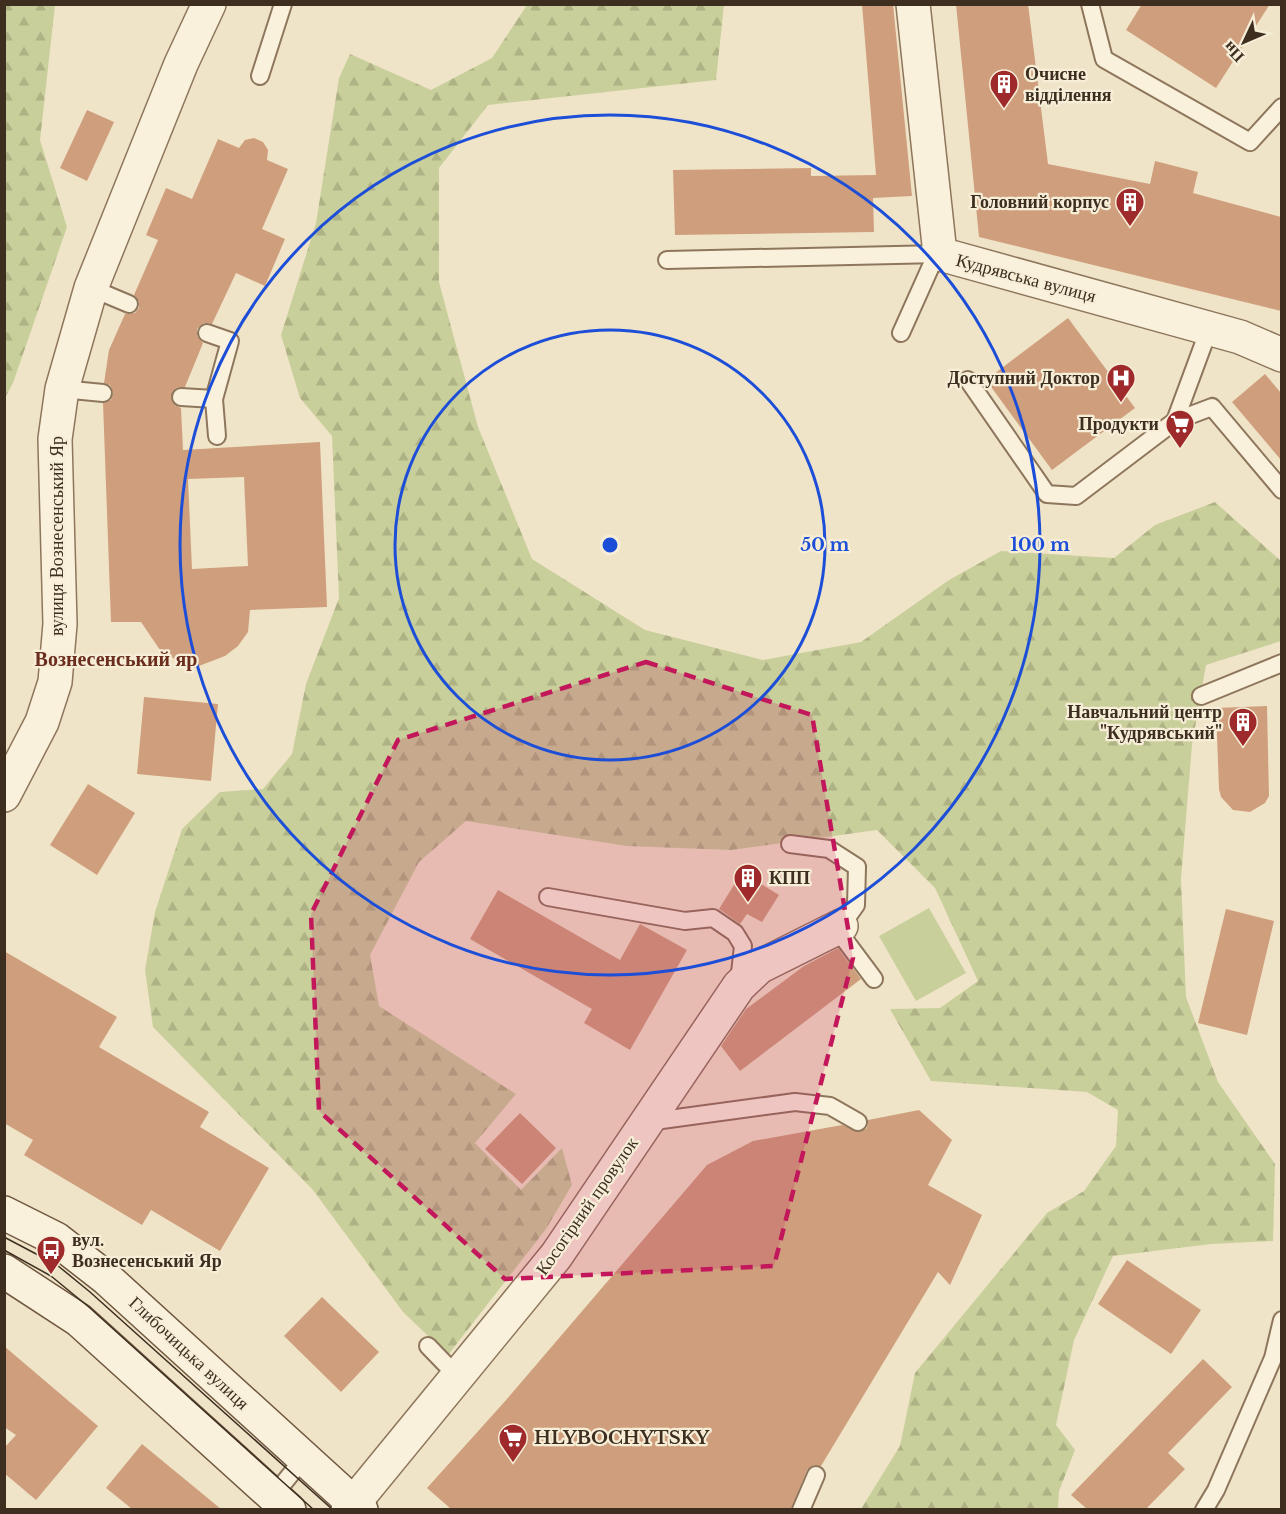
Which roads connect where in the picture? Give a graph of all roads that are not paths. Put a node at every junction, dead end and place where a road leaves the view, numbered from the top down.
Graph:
1 (208, 4) edge
2 (283, 4) edge
3 (913, 4) edge
4 (1090, 4) edge
5 (260, 76) dead end
6 (1281, 107) edge
7 (940, 254) junction
8 (667, 260) dead end
9 (91, 288) junction
10 (129, 304) dead end
11 (1209, 328) junction
12 (207, 333) dead end
13 (902, 333) dead end
14 (1281, 355) edge
15 (968, 380) dead end
16 (62, 389) junction
17 (103, 393) dead end
18 (181, 397) dead end
19 (214, 399) junction
20 (1175, 421) junction
21 (217, 436) dead end
22 (1281, 490) edge
23 (1281, 663) edge
24 (1201, 696) dead end
25 (4, 795) edge
26 (790, 844) dead end
27 (549, 897) dead end
28 (838, 927) junction
29 (874, 979) dead end
30 (739, 986) junction
31 (646, 1122) junction
32 (858, 1122) dead end
33 (4, 1213) edge
34 (4, 1270) edge
35 (1281, 1320) edge
36 (428, 1346) dead end
37 (457, 1376) junction
38 (303, 1459) junction
39 (816, 1475) dead end
40 (275, 1505) edge
41 (354, 1507) edge
42 (801, 1509) edge
43 (1204, 1509) edge

1 - 9 street, вулиця Вознесенський Яр
2 - 5 lane
3 - 7 street, Кудрявська вулиця
4 - 6 lane
7 - 8 lane
7 - 11 street, Кудрявська вулиця
7 - 13 lane
9 - 10 lane
9 - 16 street, вулиця Вознесенський Яр
11 - 14 street, Кудрявська вулиця
11 - 20 lane
12 - 19 lane
15 - 20 lane
16 - 17 lane
16 - 25 street, вулиця Вознесенський Яр
18 - 19 lane
19 - 21 lane
20 - 22 lane
23 - 24 lane
26 - 28 lane
27 - 30 lane
28 - 29 lane
28 - 30 street, Косогірний провулок
30 - 31 street, Косогірний провулок
31 - 32 lane
31 - 37 street, Косогірний провулок
33 - 38 street, Глибочицька вулиця
34 - 40 street
35 - 43 lane
36 - 37 lane
37 - 41 street, Косогірний провулок
38 - 40 lane
38 - 41 street, Глибочицька вулиця
39 - 42 lane

